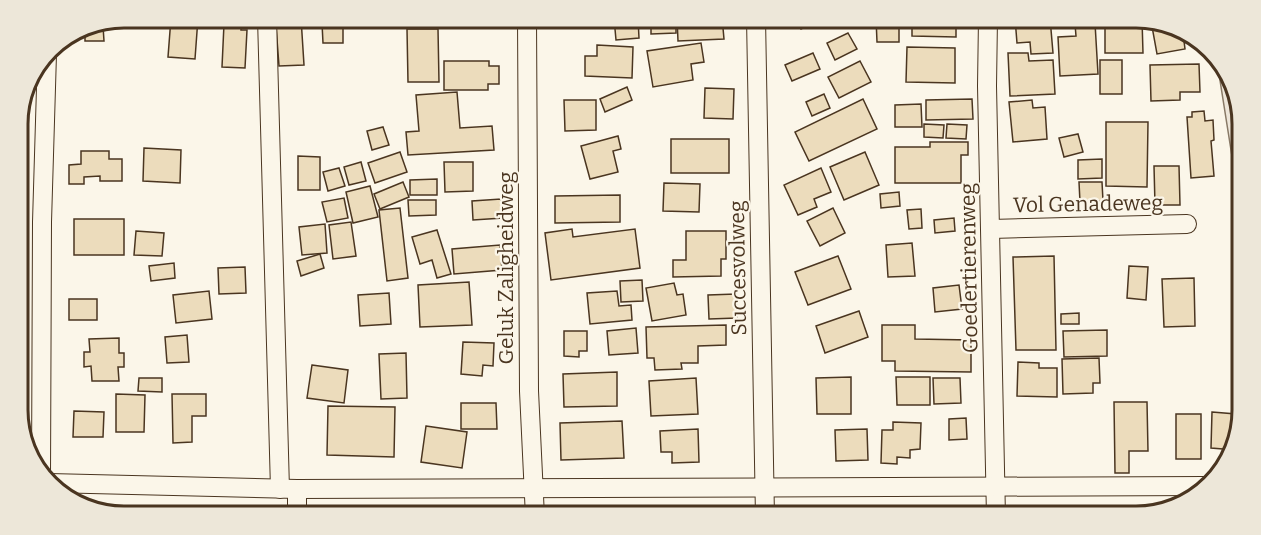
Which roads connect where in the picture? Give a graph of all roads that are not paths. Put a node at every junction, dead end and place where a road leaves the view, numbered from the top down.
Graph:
1 (267, 29) edge
2 (527, 29) edge
3 (756, 29) edge
4 (988, 29) edge
5 (47, 68) edge
6 (1187, 224) dead end
7 (991, 229) junction
8 (41, 459) edge
9 (62, 483) edge
10 (1195, 486) edge
11 (995, 487) junction
12 (764, 488) junction
13 (289, 489) junction
14 (534, 490) junction
15 (294, 506) edge
16 (535, 506) edge
17 (765, 506) edge
18 (996, 506) edge

1 - 13 street
2 - 14 street, Geluk Zaligheidweg
3 - 12 street, Succesvolweg
4 - 7 street, Goedertierenweg
5 - 8 street
6 - 7 street, Vol Genadeweg
7 - 11 street, Goedertierenweg
9 - 13 street
10 - 11 street
11 - 12 street
11 - 18 street, Goedertierenweg
12 - 14 street
12 - 17 street, Succesvolweg
13 - 14 street
13 - 15 street
14 - 16 street, Geluk Zaligheidweg

